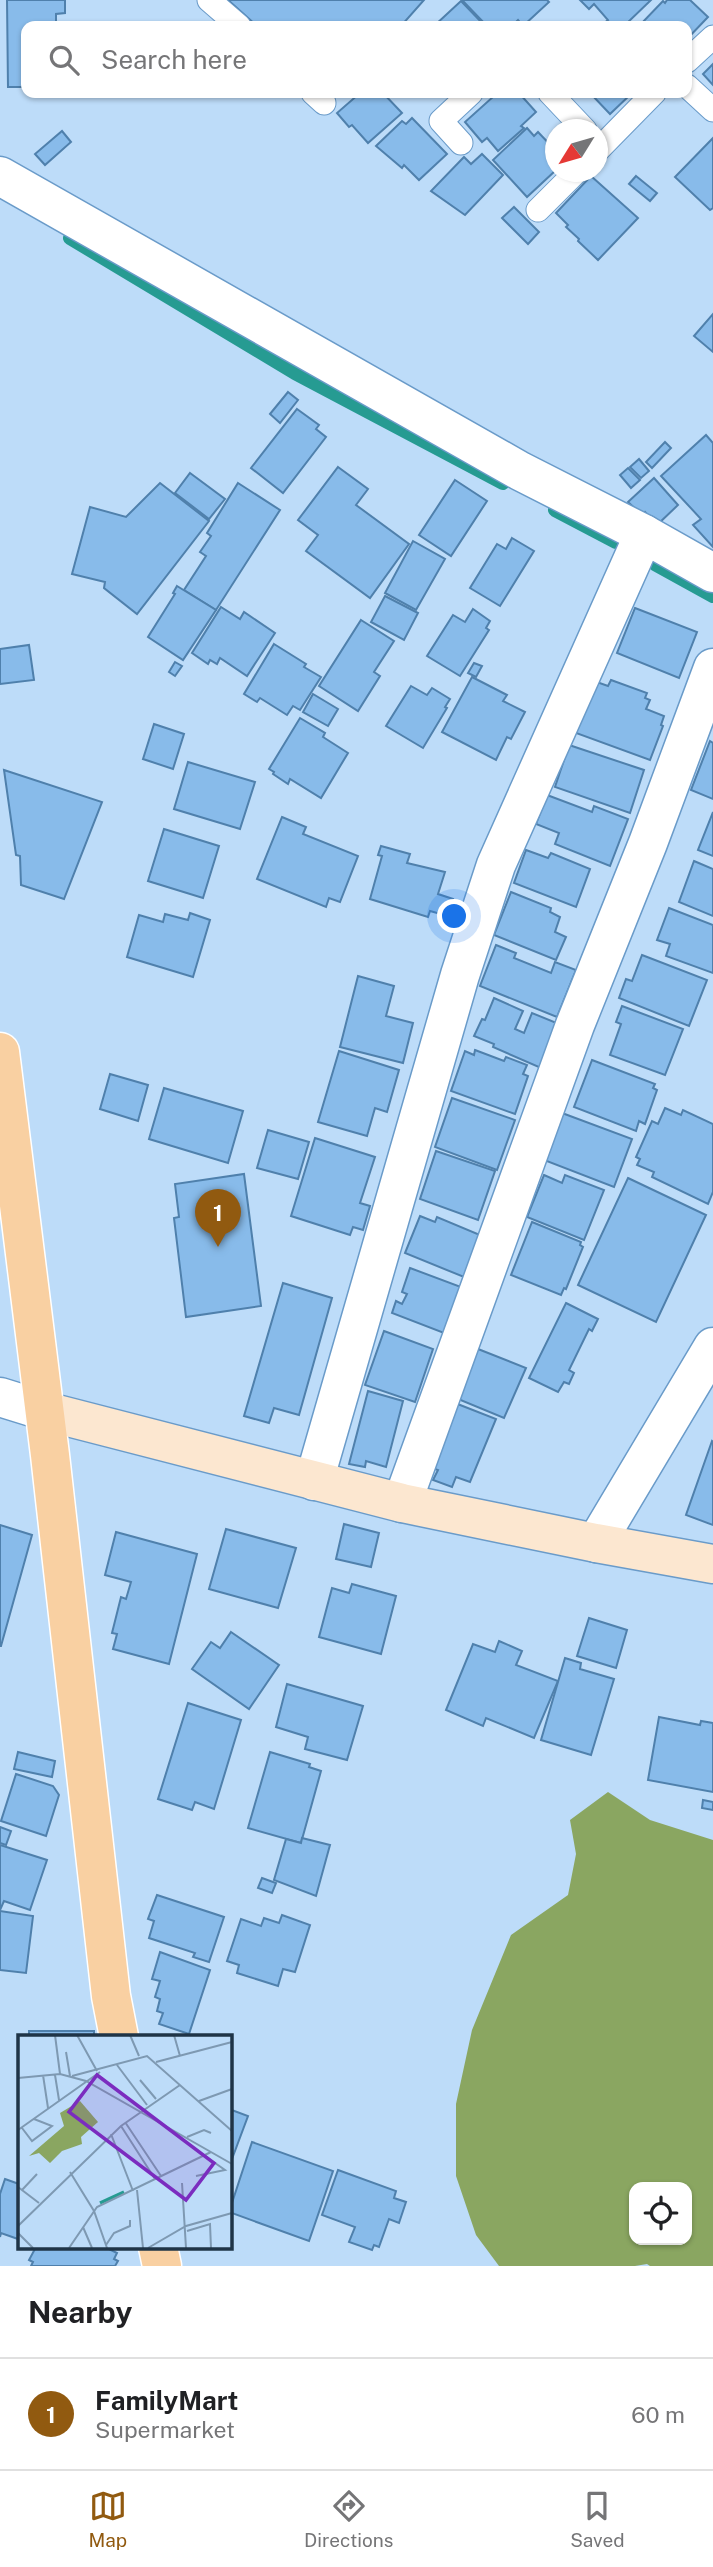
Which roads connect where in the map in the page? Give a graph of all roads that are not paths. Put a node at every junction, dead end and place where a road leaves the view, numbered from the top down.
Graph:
1 (209, 0) edge
2 (233, 21) edge
3 (713, 37) edge
4 (692, 56) edge
5 (692, 91) edge
6 (466, 98) edge
7 (555, 98) edge
8 (649, 98) edge
9 (713, 110) edge
10 (575, 119) edge
11 (608, 137) edge
12 (461, 143) dead end
13 (0, 176) edge
14 (566, 182) edge
15 (538, 210) dead end
16 (644, 534) junction
17 (713, 573) edge
18 (713, 668) edge
19 (0, 1052) edge
20 (713, 1347) edge
21 (0, 1397) edge
22 (45, 1411) junction
23 (314, 1481) junction
24 (402, 1503) junction
25 (596, 1543) junction
26 (713, 1564) edge
27 (119, 2035) edge
28 (159, 2248) edge
29 (162, 2266) edge

1 - 2 lane
3 - 4 lane
5 - 9 lane
6 - 12 lane
7 - 10 lane
8 - 11 lane
13 - 16 street
14 - 15 lane
16 - 17 street
16 - 23 street
18 - 24 street
19 - 22 main road
20 - 25 street
21 - 22 street
22 - 23 street
22 - 27 main road
23 - 24 street
24 - 25 street
25 - 26 street
28 - 29 main road

